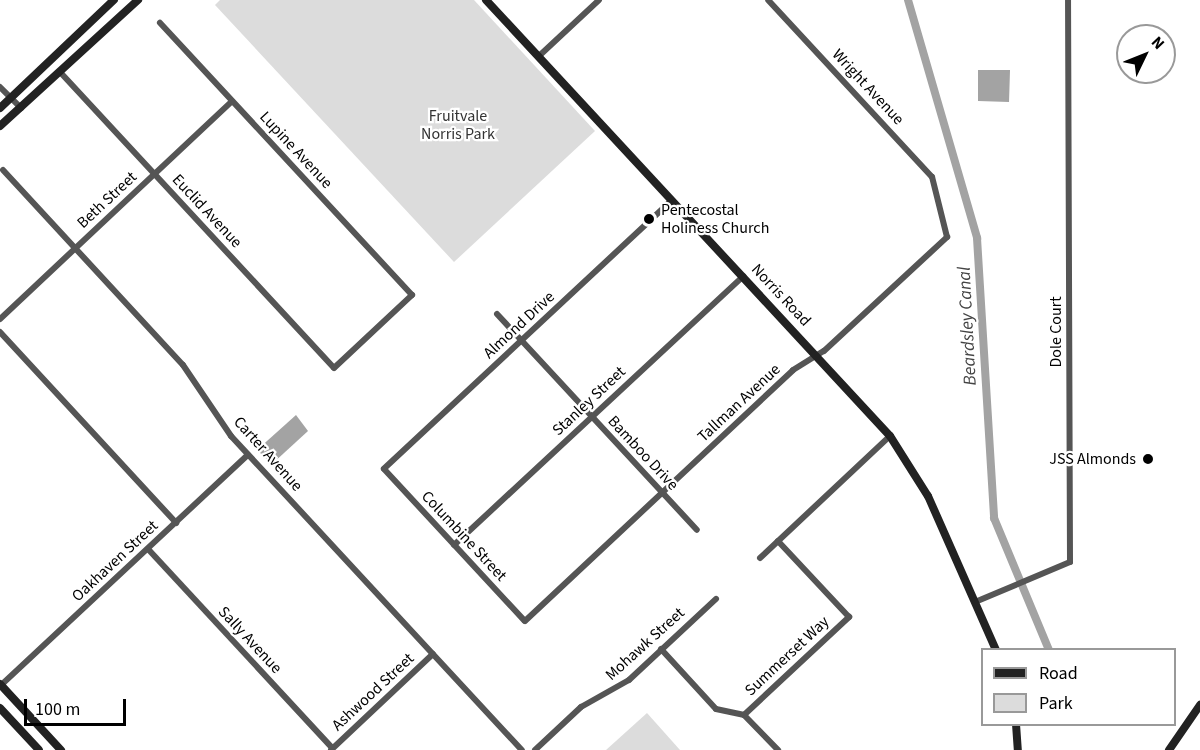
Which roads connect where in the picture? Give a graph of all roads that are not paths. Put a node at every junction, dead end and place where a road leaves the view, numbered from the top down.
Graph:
1 (114, 0) edge
2 (138, 0) edge
3 (486, 0) edge
4 (599, 0) edge
5 (768, 0) edge
6 (1068, 0) edge
7 (160, 23) dead end
8 (538, 56) junction
9 (60, 72) junction
10 (0, 87) edge
11 (10, 98) junction
12 (232, 101) junction
13 (0, 108) edge
14 (21, 108) junction
15 (0, 126) edge
16 (3, 170) dead end
17 (154, 174) junction
18 (937, 198) joint
19 (672, 200) junction
20 (76, 248) junction
21 (742, 276) junction
22 (497, 314) dead end
23 (0, 319) edge
24 (0, 332) edge
25 (521, 341) junction
26 (817, 356) junction
27 (334, 368) joint
28 (591, 417) junction
29 (890, 436) junction
30 (248, 455) junction
31 (384, 469) joint
32 (662, 493) junction
33 (176, 523) junction
34 (697, 530) dead end
35 (778, 541) junction
36 (454, 545) junction
37 (148, 549) junction
38 (760, 558) dead end
39 (716, 599) dead end
40 (975, 602) junction
41 (525, 621) joint
42 (995, 648) edge
43 (661, 649) junction
44 (433, 654) junction
45 (0, 685) edge
46 (1200, 705) edge
47 (0, 708) edge
48 (744, 715) junction
49 (1016, 726) edge
50 (332, 749) edge
51 (39, 750) edge
52 (61, 750) edge
53 (522, 750) edge
54 (535, 750) edge
55 (778, 750) edge
56 (1018, 750) edge
57 (1169, 750) edge

1 - 11 street
2 - 9 street
3 - 8 street, Norris Road
4 - 8 street
5 - 18 street, Wright Avenue
6 - 40 street, Dole Court
7 - 12 street, Lupine Avenue
8 - 19 street, Norris Road
9 - 14 street
9 - 17 street, Euclid Avenue
10 - 11 street
11 - 13 street
11 - 14 street
12 - 17 street, Beth Street
12 - 27 street, Lupine Avenue
14 - 15 street
16 - 20 street, Carter Avenue
17 - 20 street, Beth Street
17 - 27 street, Euclid Avenue
18 - 26 street, Tallman Avenue
19 - 21 street, Norris Road
19 - 25 street, Almond Drive
20 - 23 street, Beth Street
20 - 30 street, Carter Avenue
21 - 26 street, Norris Road
21 - 28 street, Stanley Street
22 - 25 street, Bamboo Drive
24 - 33 street
25 - 28 street, Bamboo Drive
25 - 31 street, Almond Drive
26 - 29 street, Norris Road
26 - 32 street, Tallman Avenue
28 - 32 street, Bamboo Drive
28 - 36 street, Stanley Street
29 - 35 street
29 - 40 street, Norris Road
30 - 33 street, Oakhaven Street
30 - 44 street, Carter Avenue
31 - 36 street, Columbine Street
32 - 34 street, Bamboo Drive
32 - 41 street, Tallman Avenue
33 - 37 street, Oakhaven Street
35 - 38 street
35 - 48 street, Summerset Way
36 - 41 street, Columbine Street
37 - 45 street, Oakhaven Street
37 - 50 street, Sally Avenue
39 - 43 street, Mohawk Street
40 - 42 street, Norris Road
43 - 48 street
43 - 54 street, Mohawk Street
44 - 50 street, Ashwood Street
44 - 53 street, Carter Avenue
45 - 52 street
46 - 57 street
47 - 51 street
48 - 55 street
49 - 56 street

